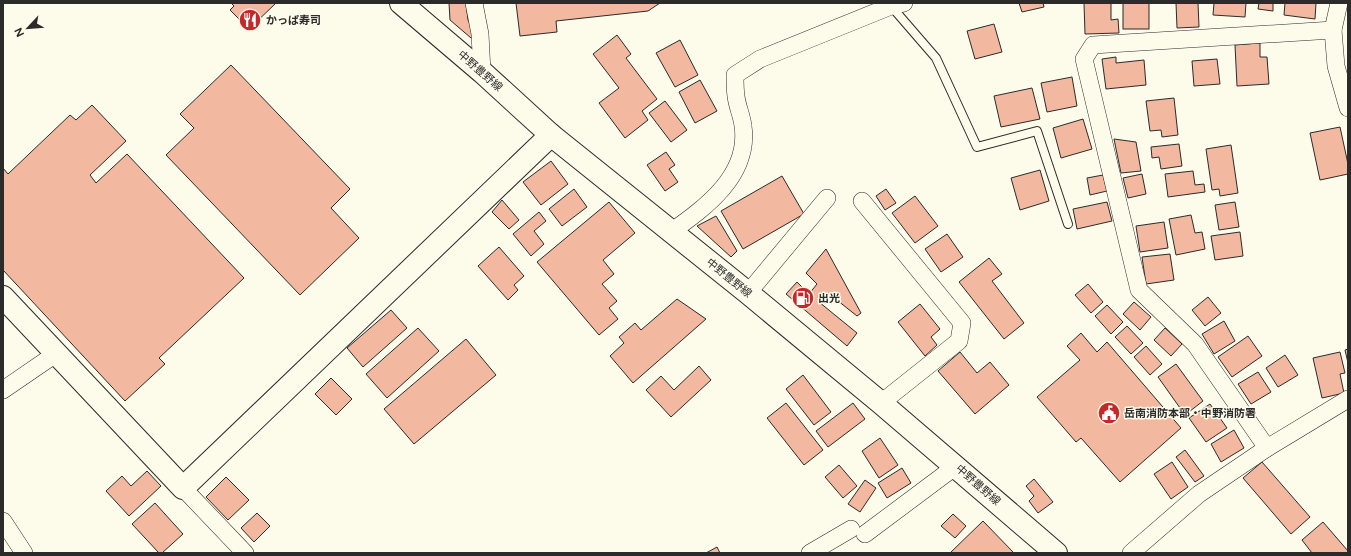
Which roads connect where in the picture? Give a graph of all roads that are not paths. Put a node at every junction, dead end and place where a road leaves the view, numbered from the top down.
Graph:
1 (401, 3) edge
2 (474, 3) edge
3 (1339, 3) edge
4 (897, 5) edge
5 (1333, 30) junction
6 (482, 72) junction
7 (1348, 108) edge
8 (551, 135) junction
9 (827, 198) dead end
10 (862, 201) dead end
11 (1068, 224) dead end
12 (671, 232) junction
13 (748, 293) junction
14 (3, 297) edge
15 (57, 353) junction
16 (3, 390) edge
17 (1348, 399) edge
18 (882, 403) junction
19 (1267, 448) junction
20 (956, 466) junction
21 (183, 488) junction
22 (3, 521) edge
23 (24, 553) edge
24 (245, 553) edge
25 (810, 553) edge
26 (1056, 553) edge
27 (1132, 553) edge

1 - 6 main road, 中野豊野線
2 - 6 street
3 - 5 street
4 - 11 lane
4 - 12 street
5 - 7 street
5 - 19 street
6 - 8 main road, 中野豊野線
8 - 12 main road, 中野豊野線
8 - 21 main road
9 - 13 street
10 - 18 street
12 - 13 main road, 中野豊野線
13 - 18 main road, 中野豊野線
14 - 15 main road
15 - 16 street
15 - 21 main road
17 - 19 street
18 - 20 main road, 中野豊野線
19 - 27 street
20 - 25 street
20 - 26 main road, 中野豊野線
21 - 24 street
22 - 23 street

